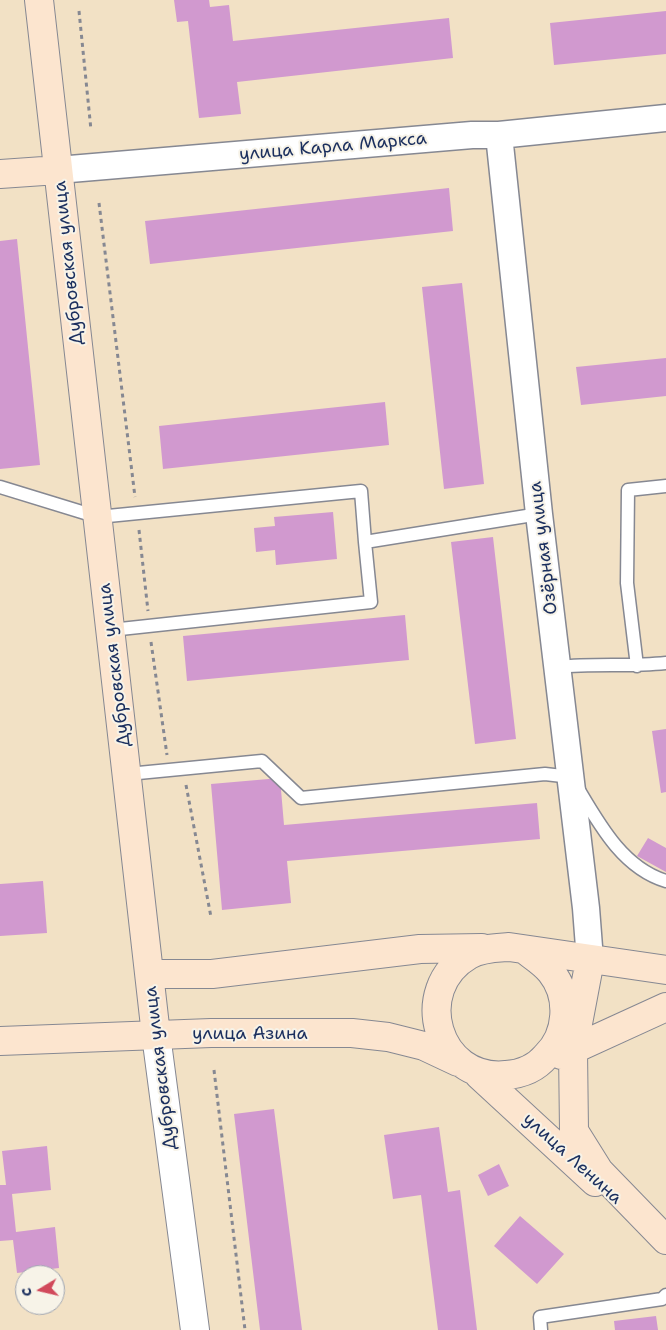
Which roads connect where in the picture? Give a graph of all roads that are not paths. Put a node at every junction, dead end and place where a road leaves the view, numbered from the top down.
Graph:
1 (39, 0) edge
2 (666, 118) edge
3 (499, 135) junction
4 (58, 170) junction
5 (0, 174) edge
6 (666, 486) edge
7 (0, 487) edge
8 (539, 514) junction
9 (98, 517) junction
10 (365, 542) junction
11 (111, 630) junction
12 (666, 663) edge
13 (637, 666) junction
14 (558, 667) junction
15 (128, 774) junction
16 (571, 777) junction
17 (666, 881) edge
18 (489, 948) junction
19 (525, 950) junction
20 (590, 960) junction
21 (666, 970) edge
22 (150, 974) junction
23 (666, 1007) edge
24 (156, 1035) junction
25 (0, 1041) edge
26 (573, 1050) junction
27 (532, 1068) junction
28 (471, 1070) junction
29 (666, 1241) edge
30 (666, 1295) edge
31 (195, 1330) edge
32 (541, 1330) edge

1 - 4 main road, Дубровская улица
2 - 3 street, улица Карла Маркса
3 - 4 street, улица Карла Маркса
3 - 8 street, Озёрная улица
4 - 5 main road, улица Карла Маркса
4 - 9 main road, Дубровская улица
6 - 13 lane
7 - 9 lane
8 - 10 lane
8 - 14 street, Озёрная улица
9 - 10 lane
9 - 11 main road, Дубровская улица
10 - 11 lane
11 - 15 main road, Дубровская улица
12 - 13 lane
13 - 14 lane
14 - 16 street, Озёрная улица
15 - 16 lane
15 - 22 main road, Дубровская улица
16 - 17 lane
16 - 20 street, Озёрная улица
18 - 19 main road
18 - 22 main road
18 - 28 main road
19 - 20 main road
19 - 27 main road
20 - 21 main road
20 - 26 main road, улица Ленина
22 - 24 main road, Дубровская улица
23 - 26 main road
24 - 25 main road, улица Азина
24 - 28 main road, улица Азина
24 - 31 street, Дубровская улица
26 - 27 main road
26 - 29 main road, улица Ленина
27 - 28 main road
28 - 29 main road, улица Ленина
30 - 32 lane

